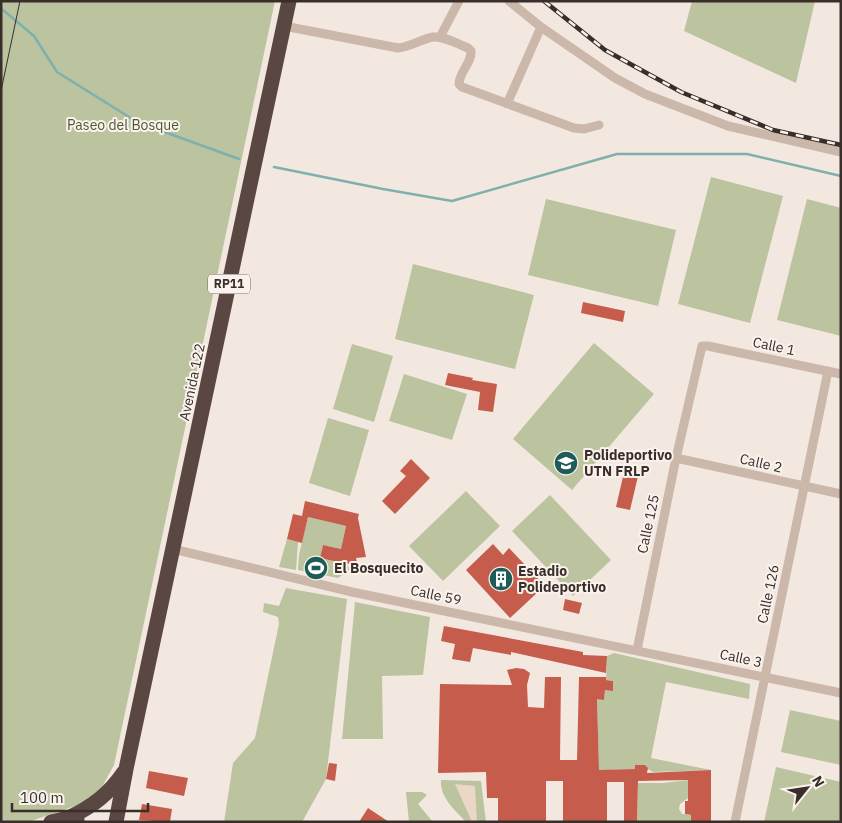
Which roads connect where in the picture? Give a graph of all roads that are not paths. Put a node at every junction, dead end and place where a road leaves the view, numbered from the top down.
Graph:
1 (289, 1) edge
2 (459, 1) edge
3 (509, 1) edge
4 (284, 26) junction
5 (541, 27) junction
6 (440, 37) junction
7 (507, 104) junction
8 (600, 125) dead end
9 (841, 152) edge
10 (702, 346) joint
11 (828, 371) junction
12 (841, 374) edge
13 (676, 458) junction
14 (806, 487) junction
15 (841, 494) edge
16 (173, 549) junction
17 (636, 650) junction
18 (764, 677) junction
19 (841, 693) edge
20 (126, 769) junction
21 (68, 818) junction
22 (50, 822) edge
23 (83, 822) edge
24 (116, 822) edge
25 (735, 822) edge

1 - 4 highway, Avenida 122 / RP11
2 - 6 street
3 - 5 street
4 - 6 street
4 - 16 highway, Avenida 122 / RP11
5 - 7 street
5 - 9 street
6 - 7 street
7 - 8 street
10 - 11 street, Calle 1
10 - 13 street, Calle 125
11 - 12 street, Calle 1
11 - 14 street, Calle 126
13 - 14 street, Calle 2
13 - 17 street, Calle 125
14 - 15 street, Calle 2
14 - 18 street, Calle 126
16 - 17 street, Calle 59
16 - 20 highway, Avenida 122 / RP11
17 - 18 street, Calle 3
18 - 19 street, Calle 3
18 - 25 street, Calle 126
20 - 21 highway, Avenida 122 / RP11
20 - 24 highway, Avenida 122 / RP11
21 - 22 highway, RP11
21 - 23 highway, RP11

